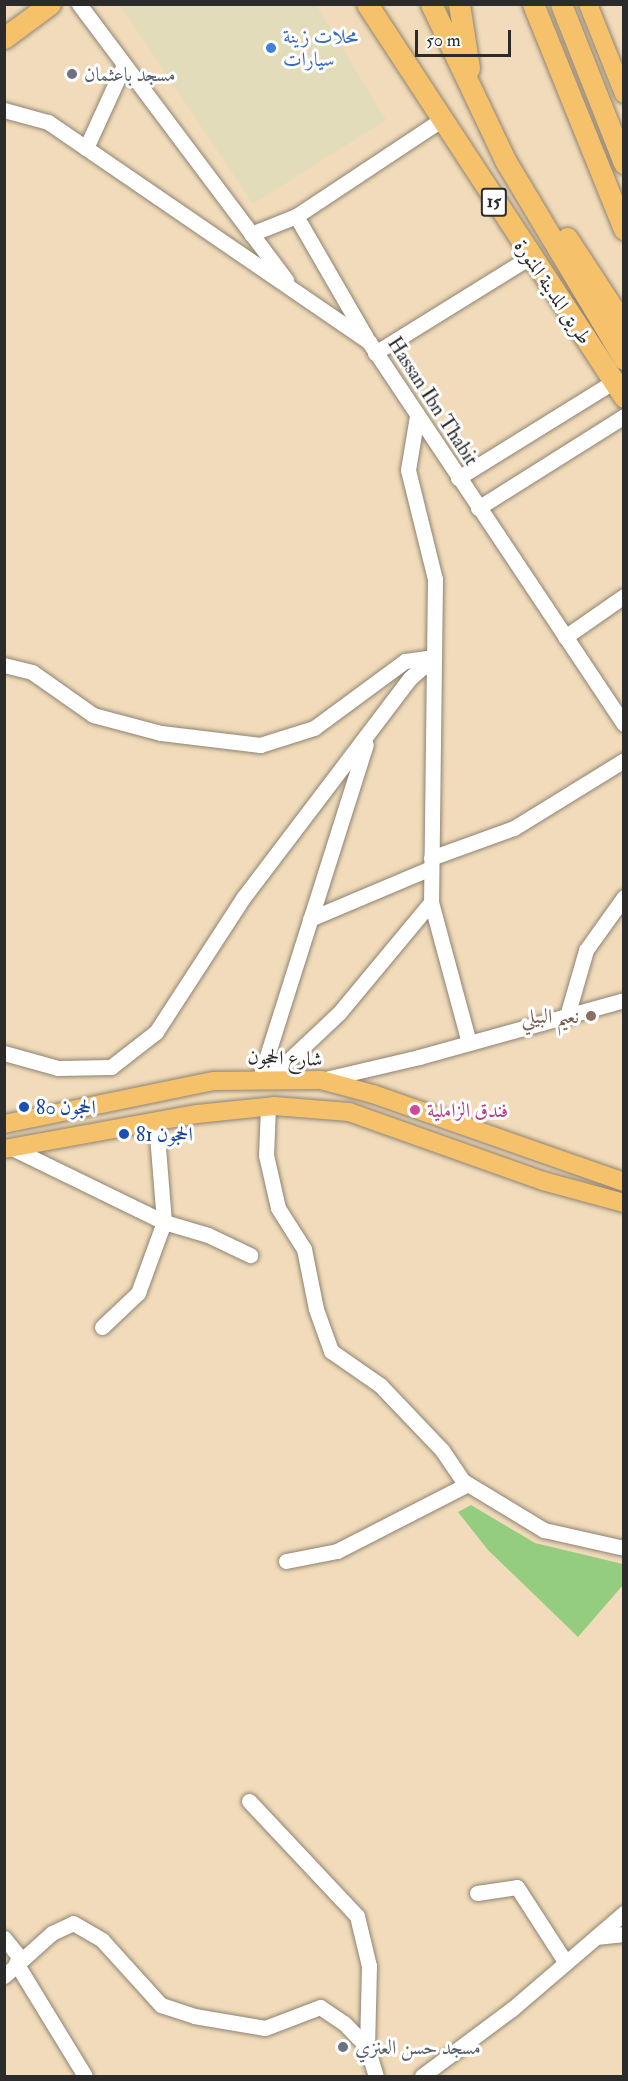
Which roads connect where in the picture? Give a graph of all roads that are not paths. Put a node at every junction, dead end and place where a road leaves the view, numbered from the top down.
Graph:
1 (50, 4) edge
2 (79, 4) edge
3 (367, 4) edge
4 (431, 4) edge
5 (459, 4) edge
6 (533, 4) edge
7 (561, 4) edge
8 (588, 4) edge
9 (4, 38) edge
10 (124, 65) junction
11 (624, 94) edge
12 (4, 110) edge
13 (441, 120) junction
14 (86, 148) junction
15 (624, 163) edge
16 (296, 216) junction
17 (624, 229) edge
18 (251, 234) junction
19 (530, 257) junction
20 (295, 291) junction
21 (624, 325) edge
22 (372, 347) junction
23 (624, 359) edge
24 (618, 390) edge
25 (417, 416) junction
26 (624, 416) edge
27 (458, 478) junction
28 (478, 508) junction
29 (624, 596) edge
30 (565, 636) junction
31 (434, 657) junction
32 (4, 665) edge
33 (624, 724) edge
34 (370, 731) junction
35 (624, 760) edge
36 (431, 863) junction
37 (624, 897) edge
38 (431, 902) junction
39 (310, 919) junction
40 (624, 1000) edge
41 (567, 1016) junction
42 (469, 1043) junction
43 (4, 1053) edge
44 (266, 1078) junction
45 (321, 1080) junction
46 (268, 1106) junction
47 (156, 1122) junction
48 (4, 1124) edge
49 (8, 1148) edge
50 (624, 1182) edge
51 (624, 1205) edge
52 (164, 1222) junction
53 (250, 1255) dead end
54 (102, 1327) dead end
55 (468, 1484) junction
56 (624, 1548) edge
57 (286, 1561) dead end
58 (249, 1801) dead end
59 (477, 1893) dead end
60 (624, 1913) edge
61 (624, 1934) edge
62 (596, 1937) junction
63 (4, 1938) edge
64 (19, 1961) junction
65 (566, 1963) junction
66 (4, 1976) edge
67 (367, 2048) junction
68 (441, 2070) edge
69 (85, 2076) edge
70 (376, 2076) edge
71 (422, 2076) edge

1 - 9 highway
2 - 10 street
3 - 13 highway, طريق المدينة المنورة / 15
4 - 23 highway, طريق المدينة المنورة / 15
5 - 21 highway
6 - 17 highway
7 - 15 highway
8 - 11 main road
10 - 14 street
10 - 18 street
12 - 14 street, Hassan Ibn Thabit
13 - 16 street
13 - 19 highway, طريق المدينة المنورة / 15
14 - 20 street, Hassan Ibn Thabit
16 - 18 street
16 - 22 street
18 - 20 street
19 - 22 street
19 - 24 highway, طريق المدينة المنورة / 15
20 - 22 street, Hassan Ibn Thabit
22 - 25 street, Hassan Ibn Thabit
24 - 27 street
25 - 27 street, Hassan Ibn Thabit
25 - 31 street
26 - 28 street
27 - 28 street, Hassan Ibn Thabit
28 - 30 street, Hassan Ibn Thabit
29 - 30 street
30 - 33 street, Hassan Ibn Thabit
31 - 32 street
31 - 34 street
31 - 36 street
34 - 39 street
34 - 43 street
35 - 36 street
36 - 38 street
36 - 39 street
37 - 41 street
38 - 42 street
38 - 44 street
39 - 44 street
40 - 41 street
41 - 42 street
42 - 45 street
44 - 45 main road, شارع الحجون
44 - 48 main road, شارع الحجون
45 - 50 main road, شارع الحجون
46 - 47 main road
46 - 51 main road
46 - 55 street
47 - 49 main road
47 - 52 street
49 - 52 street
52 - 53 street
52 - 54 street
55 - 56 street
55 - 57 street
58 - 67 street
59 - 65 street
60 - 62 street
61 - 62 street
62 - 65 street
63 - 64 street
64 - 66 street
64 - 67 street
64 - 69 street
65 - 68 street
67 - 70 street
68 - 71 street

